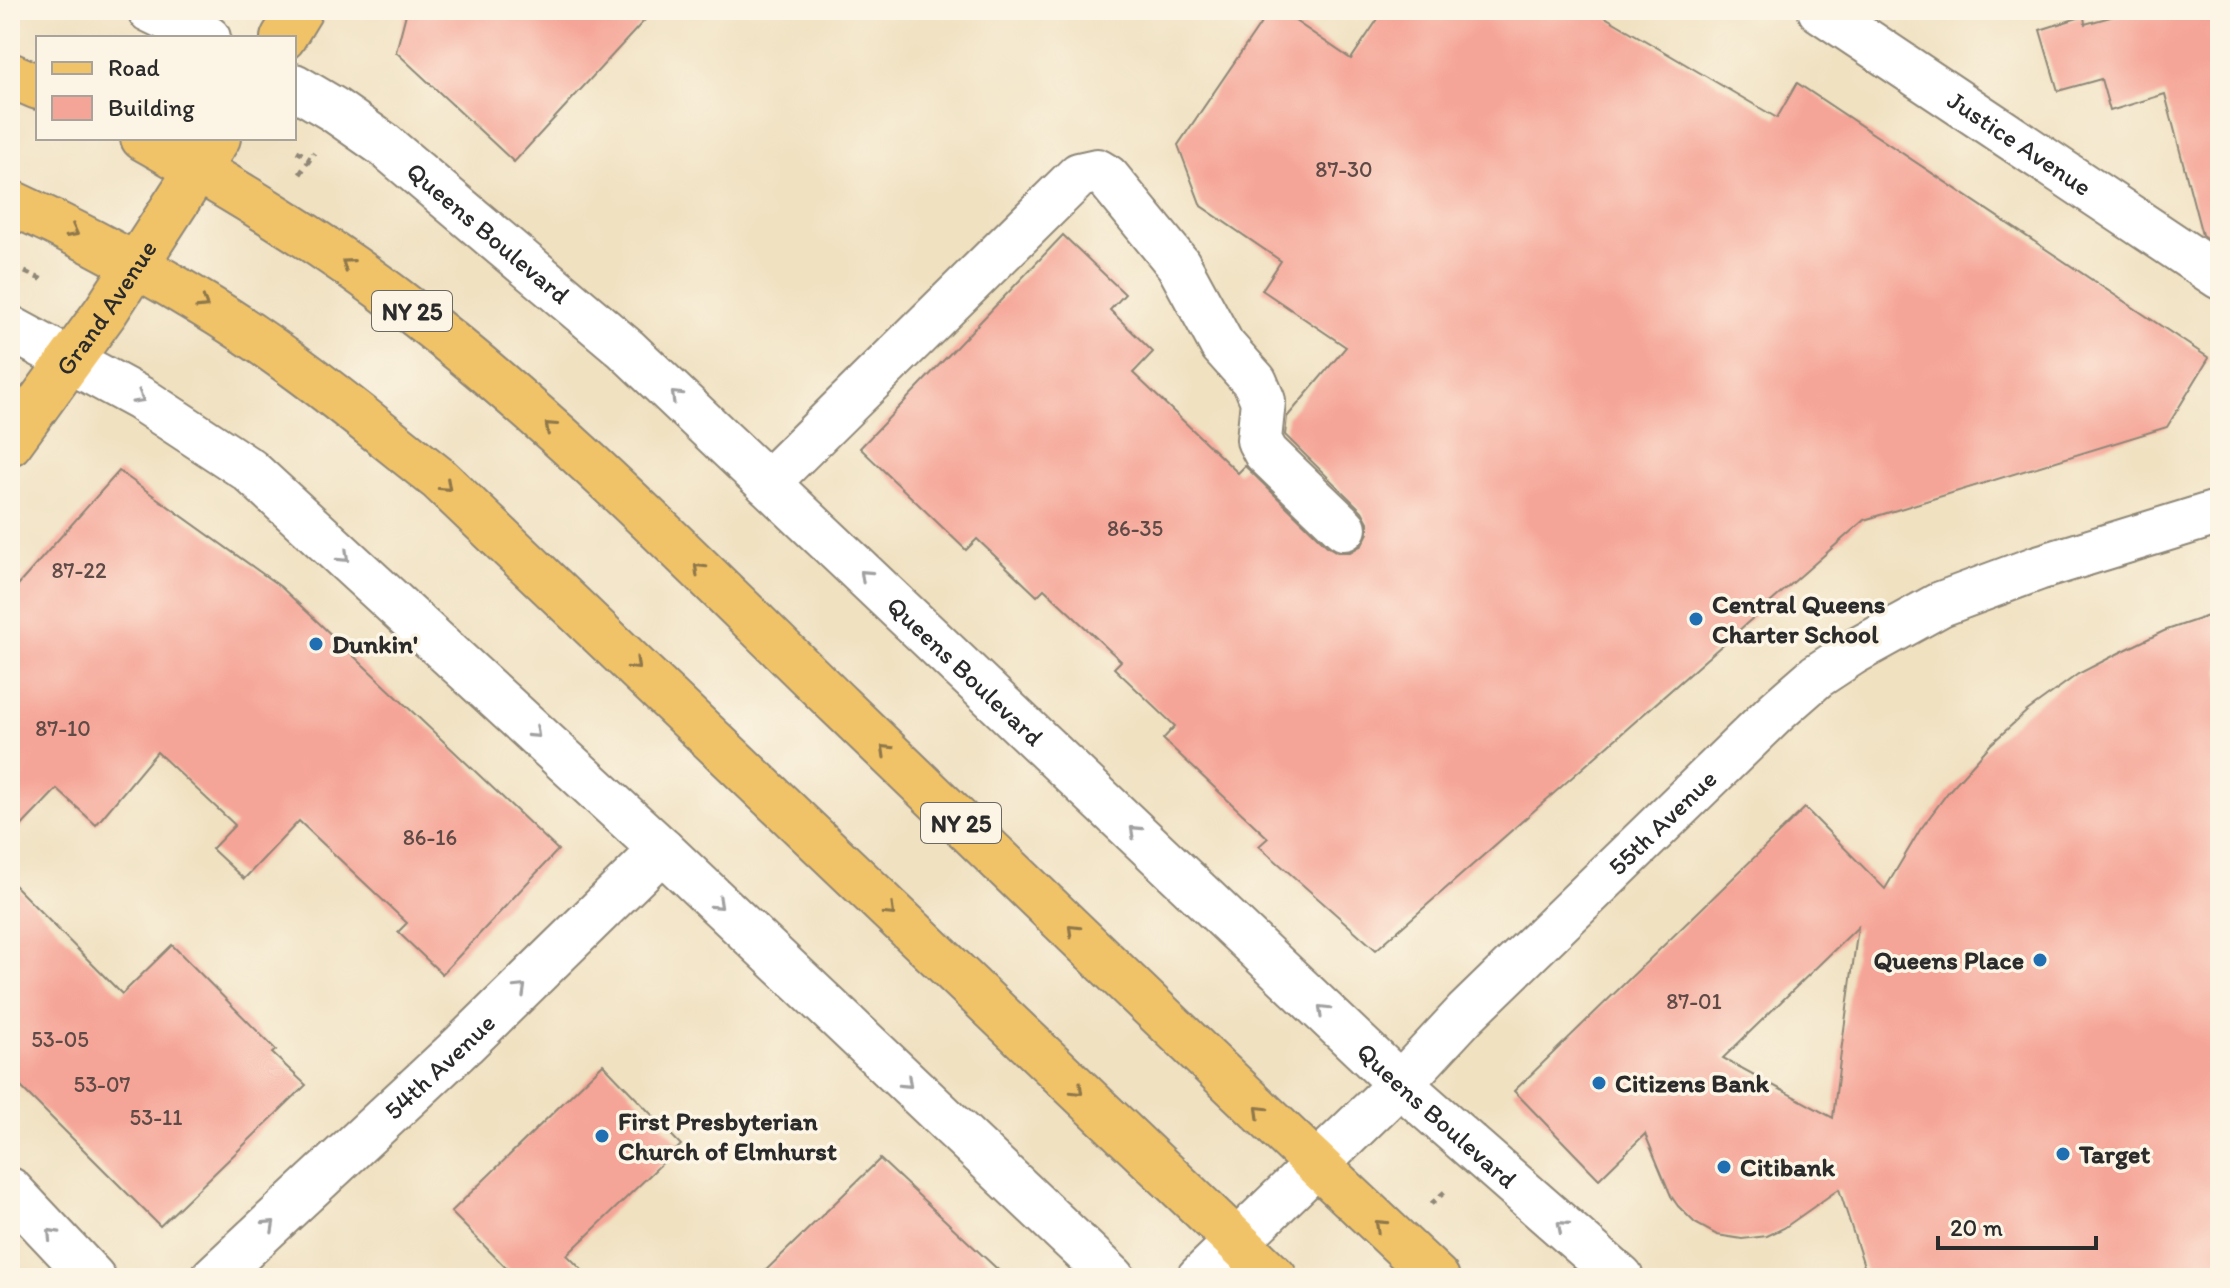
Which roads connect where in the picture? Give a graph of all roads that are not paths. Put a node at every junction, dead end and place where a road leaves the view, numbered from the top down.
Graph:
1 (150, 10) edge
2 (300, 10) edge
3 (1820, 10) edge
4 (204, 36) edge
5 (284, 36) edge
6 (10, 75) edge
7 (36, 86) edge
8 (296, 87) edge
9 (152, 140) edge
10 (207, 153) edge
11 (10, 202) edge
12 (135, 265) junction
13 (2220, 277) edge
14 (10, 328) edge
15 (70, 361) junction
16 (10, 443) edge
17 (767, 483) junction
18 (2220, 512) edge
19 (1344, 528) dead end
20 (662, 850) junction
21 (1400, 1084) junction
22 (1316, 1165) junction
23 (10, 1190) edge
24 (1237, 1242) junction
25 (93, 1278) edge
26 (213, 1278) edge
27 (1113, 1278) edge
28 (1199, 1278) edge
29 (1275, 1278) edge
30 (1437, 1278) edge
31 (1621, 1278) edge

1 - 4 street
2 - 5 main road
3 - 13 street, Justice Avenue
6 - 7 main road
17 -> 8 street, Queens Boulevard
9 - 10 main road, NY 25
10 - 12 main road, Grand Avenue
22 -> 10 main road, NY 25
11 -> 12 main road
12 - 15 main road, Grand Avenue
12 -> 24 main road
14 - 15 street
15 - 16 main road, Grand Avenue
15 -> 20 street
17 - 19 street
21 -> 17 street, Queens Boulevard
18 - 21 street, 55th Avenue
26 -> 20 street, 54th Avenue
20 -> 27 street
21 - 22 street, 55th Avenue
31 -> 21 street, Queens Boulevard
22 - 24 street, 55th Avenue
30 -> 22 main road, NY 25
25 -> 23 street
24 - 28 street, 55th Avenue
24 - 29 main road

